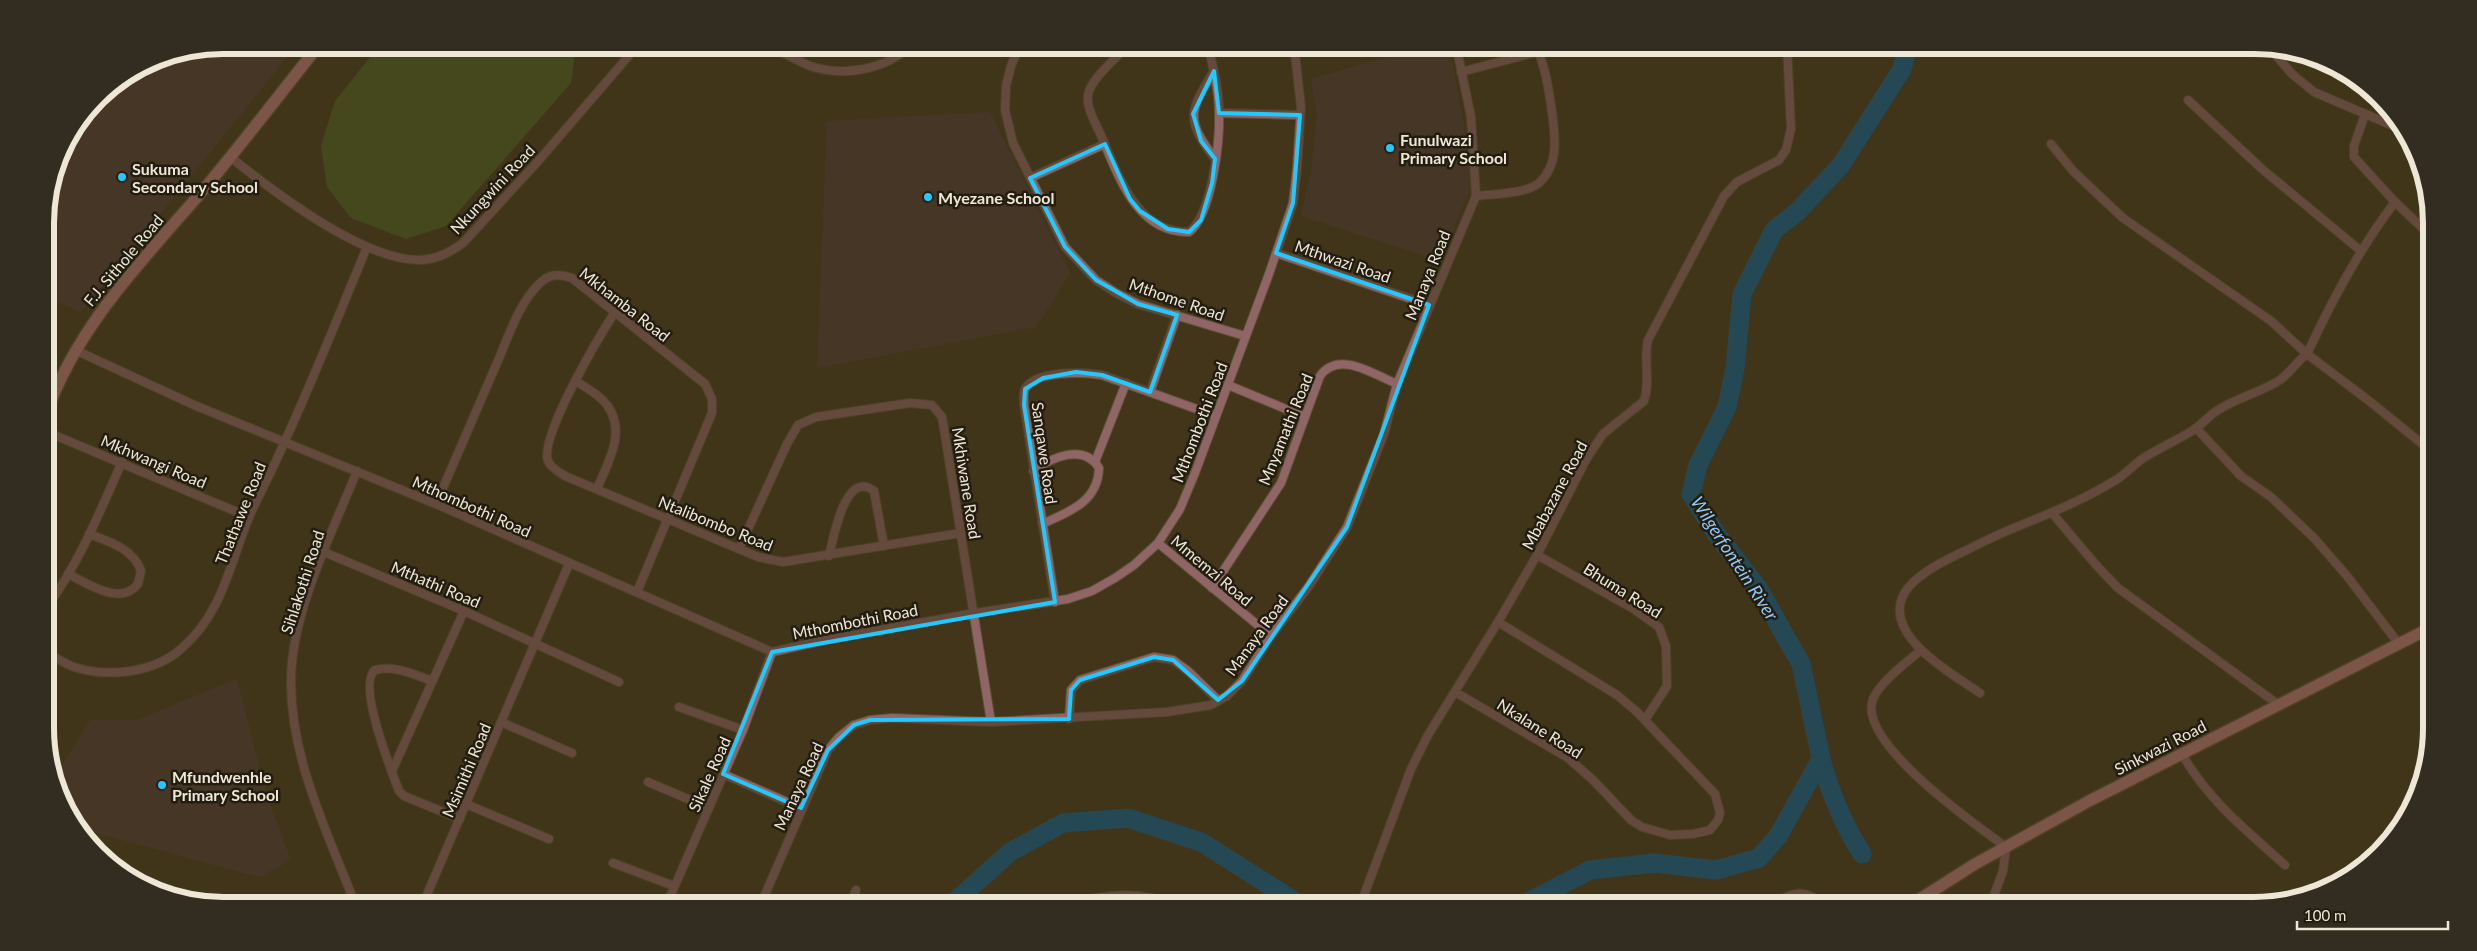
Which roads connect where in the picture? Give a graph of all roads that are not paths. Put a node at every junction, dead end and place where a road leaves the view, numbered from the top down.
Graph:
1 (312, 54) edge
2 (630, 54) edge
3 (787, 54) edge
4 (797, 54) edge
5 (902, 54) edge
6 (1017, 54) edge
7 (1120, 54) edge
8 (1210, 54) edge
9 (1295, 54) edge
10 (1458, 54) edge
11 (1530, 54) edge
12 (1539, 54) edge
13 (1787, 54) edge
14 (2276, 55) edge
15 (795, 58) junction
16 (1214, 71) junction
17 (1461, 72) junction
18 (2188, 100) dead end
19 (1219, 113) junction
20 (2365, 114) junction
21 (1300, 115) junction
22 (2390, 124) edge
23 (1105, 144) junction
24 (2052, 144) dead end
25 (230, 157) junction
26 (1215, 159) junction
27 (1030, 178) junction
28 (1476, 196) junction
29 (2395, 202) junction
30 (2423, 229) edge
31 (367, 247) junction
32 (2361, 251) junction
33 (1276, 253) junction
34 (1429, 306) junction
35 (615, 312) junction
36 (1177, 316) junction
37 (1245, 336) junction
38 (75, 350) junction
39 (2307, 354) junction
40 (576, 381) junction
41 (1126, 383) junction
42 (1228, 384) junction
43 (1397, 384) junction
44 (54, 392) edge
45 (1150, 392) junction
46 (1216, 416) junction
47 (1305, 416) junction
48 (2196, 428) junction
49 (54, 435) edge
50 (285, 442) junction
51 (2423, 445) edge
52 (122, 462) junction
53 (1095, 462) junction
54 (358, 471) junction
55 (1033, 471) junction
56 (597, 489) junction
57 (436, 504) junction
58 (2052, 513) junction
59 (250, 517) junction
60 (667, 518) junction
61 (1042, 524) junction
62 (961, 533) junction
63 (89, 534) junction
64 (1158, 543) junction
65 (884, 546) junction
66 (739, 549) junction
67 (324, 552) junction
68 (1537, 555) junction
69 (829, 556) junction
70 (569, 564) junction
71 (68, 574) junction
72 (1212, 588) junction
73 (637, 592) junction
74 (54, 596) edge
75 (1055, 602) junction
76 (464, 610) junction
77 (975, 613) junction
78 (1498, 622) junction
79 (2423, 632) edge
80 (1271, 636) junction
81 (535, 644) junction
82 (2399, 644) junction
83 (1921, 650) junction
84 (772, 652) junction
85 (54, 656) edge
86 (432, 681) junction
87 (619, 682) dead end
88 (1455, 692) junction
89 (1980, 693) dead end
90 (1218, 700) junction
91 (2279, 704) junction
92 (679, 707) dead end
93 (1069, 719) junction
94 (1645, 720) junction
95 (501, 722) junction
96 (991, 722) junction
97 (743, 730) junction
98 (572, 753) dead end
99 (2182, 754) junction
100 (392, 771) junction
101 (723, 774) junction
102 (648, 782) dead end
103 (466, 804) junction
104 (709, 808) junction
105 (801, 808) junction
106 (460, 819) junction
107 (549, 839) dead end
108 (2006, 847) junction
109 (613, 863) dead end
110 (2285, 865) dead end
111 (674, 886) junction
112 (856, 890) dead end
113 (352, 897) edge
114 (426, 897) edge
115 (670, 897) edge
116 (764, 897) edge
117 (853, 897) edge
118 (1128, 897) edge
119 (1144, 897) edge
120 (1363, 897) edge
121 (1784, 897) edge
122 (1813, 897) edge
123 (1923, 897) edge
124 (1993, 897) edge

1 - 25 street, F.J. Sithole Road
2 - 31 street, Nkungwini Road
3 - 15 street
4 - 15 street
5 - 15 street
6 - 27 street, Mthome Road
7 - 23 street
8 - 16 street
9 - 21 street, Mthombothi Road
10 - 17 street, Manaya Road
11 - 17 street
12 - 28 street
13 - 68 street, Mbabazane Road
14 - 20 street
16 - 19 street
16 - 26 street
17 - 28 street, Manaya Road
18 - 32 street
19 - 21 street
19 - 26 street
20 - 22 street
20 - 29 street
21 - 33 street, Mthombothi Road
23 - 26 street
23 - 27 street
24 - 39 street
25 - 31 street, Nkungwini Road
25 - 38 street, F.J. Sithole Road
27 - 36 street, Mthome Road
28 - 34 street, Manaya Road
29 - 30 street
29 - 32 street
31 - 50 street, Thathawe Road
32 - 39 street
33 - 34 street, Mthwazi Road
33 - 37 street, Mthombothi Road
34 - 43 street, Manaya Road
35 - 40 street, Ntalibombo Road
35 - 57 street, Mkhamba Road
35 - 60 street, Mkhamba Road
36 - 37 street, Mthome Road
36 - 45 street
37 - 42 street, Mthombothi Road
38 - 44 street, F.J. Sithole Road
38 - 50 street, Mthombothi Road
39 - 48 street
39 - 51 street
40 - 56 street
40 - 56 street, Ntalibombo Road
41 - 45 street, Sanqawe Road
41 - 53 street
41 - 55 street, Sanqawe Road
42 - 46 street, Mthombothi Road
42 - 47 street
43 - 47 street, Mnyamathi Road
43 - 80 street, Manaya Road
45 - 46 street, Sanqawe Road
46 - 64 street, Mthombothi Road
47 - 72 street, Mnyamathi Road
48 - 58 street
48 - 82 street
49 - 52 street, Mkhwangi Road
50 - 54 street, Mthombothi Road
50 - 59 street, Thathawe Road
52 - 59 street, Mkhwangi Road
52 - 63 street
53 - 55 street
53 - 61 street
54 - 57 street, Mthombothi Road
54 - 67 street, Sihlakothi Road
55 - 61 street, Sanqawe Road
56 - 60 street, Ntalibombo Road
57 - 70 street, Mthombothi Road
58 - 83 street
58 - 91 street
59 - 85 street, Thathawe Road
60 - 66 street, Ntalibombo Road
60 - 73 street, Mkhamba Road
61 - 75 street, Sanqawe Road
62 - 65 street, Ntalibombo Road
62 - 66 street, Mkhiwane Road
62 - 77 street, Mkhiwane Road
63 - 71 street
63 - 71 street
64 - 72 street, Mmemzi Road
64 - 75 street, Mthombothi Road
65 - 69 street, Ntalibombo Road
65 - 69 street
66 - 69 street, Ntalibombo Road
67 - 76 street, Mthathi Road
67 - 113 street, Sihlakothi Road
68 - 78 street, Mbabazane Road
68 - 94 street, Bhuma Road
70 - 73 street, Mthombothi Road
70 - 81 street, Msimithi Road
71 - 74 street
72 - 80 street, Mmemzi Road
73 - 84 street, Mthombothi Road
75 - 77 street, Mthombothi Road
76 - 81 street, Mthathi Road
76 - 86 street
77 - 84 street, Mthombothi Road
77 - 96 street, Mkhiwane Road
78 - 88 street, Mbabazane Road
78 - 94 street
79 - 82 street, Sinkwazi Road
80 - 90 street, Manaya Road
81 - 87 street, Mthathi Road
81 - 95 street, Msimithi Road
82 - 91 street, Sinkwazi Road
83 - 89 street
83 - 108 street
84 - 97 street, Sikale Road
86 - 100 street
86 - 100 street
88 - 94 street, Nkalane Road
88 - 120 street, Mbabazane Road
90 - 93 street, Manaya Road
90 - 93 street
91 - 99 street, Sinkwazi Road
92 - 97 street
93 - 96 street, Manaya Road
95 - 98 street
95 - 103 street, Msimithi Road
96 - 105 street, Manaya Road
97 - 101 street, Sikale Road
99 - 108 street, Sinkwazi Road
99 - 110 street
100 - 106 street
101 - 104 street, Sikale Road
101 - 105 street
102 - 104 street
103 - 106 street, Msimithi Road
103 - 107 street
104 - 111 street, Sikale Road
105 - 116 street, Manaya Road
106 - 114 street, Msimithi Road
108 - 123 street, Sinkwazi Road
108 - 124 street
109 - 111 street
111 - 115 street, Sikale Road
112 - 117 street
118 - 119 street
121 - 122 street

